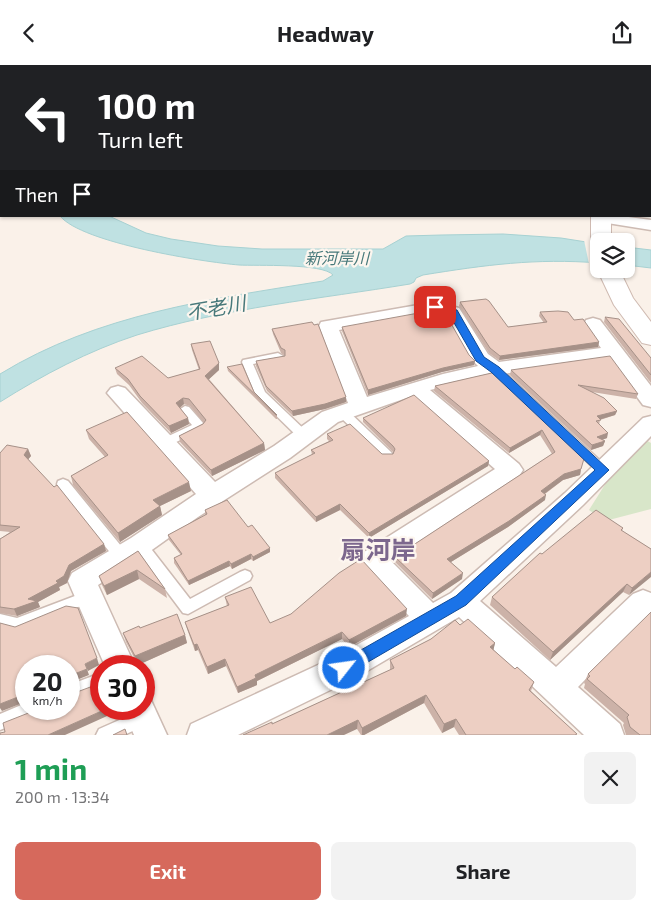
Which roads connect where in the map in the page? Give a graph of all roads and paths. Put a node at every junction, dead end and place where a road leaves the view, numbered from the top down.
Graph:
1 (651, 225) edge
2 (601, 226) edge
3 (612, 278) edge
4 (593, 324) dead end
5 (651, 338) edge
6 (615, 352) junction
7 (278, 356) edge
8 (495, 369) junction
9 (415, 387) junction
10 (118, 393) dead end
11 (651, 400) edge
12 (185, 410) dead end
13 (352, 410) junction
14 (651, 423) edge
15 (304, 436) junction
16 (164, 443) junction
17 (387, 455) edge
18 (603, 470) junction
19 (63, 484) dead end
20 (212, 495) junction
21 (131, 550) junction
22 (245, 576) dead end
23 (88, 597) junction
24 (461, 601) junction
25 (651, 608) edge
26 (429, 618) junction
27 (0, 621) edge
28 (115, 655) edge
29 (556, 688) junction
30 (15, 716) edge
31 (144, 720) edge
32 (0, 722) edge
33 (105, 735) edge
34 (203, 735) edge
35 (608, 735) edge

1 - 2 street
3 - 5 street
4 - 6 street
6 - 8 street
6 - 11 street
7 - 15 lane
8 - 9 street
8 - 13 street
8 - 18 lane
9 - 13 street
9 - 26 street
10 - 16 street
12 - 16 lane
13 - 15 street
13 - 17 lane
14 - 18 street
15 - 20 street
16 - 20 street
18 - 24 street
19 - 21 lane
20 - 21 street
21 - 22 lane
21 - 23 street
23 - 27 lane
23 - 28 street
24 - 26 street
24 - 29 street
25 - 29 street
26 - 34 street
29 - 35 street
30 - 32 lane
31 - 33 lane

